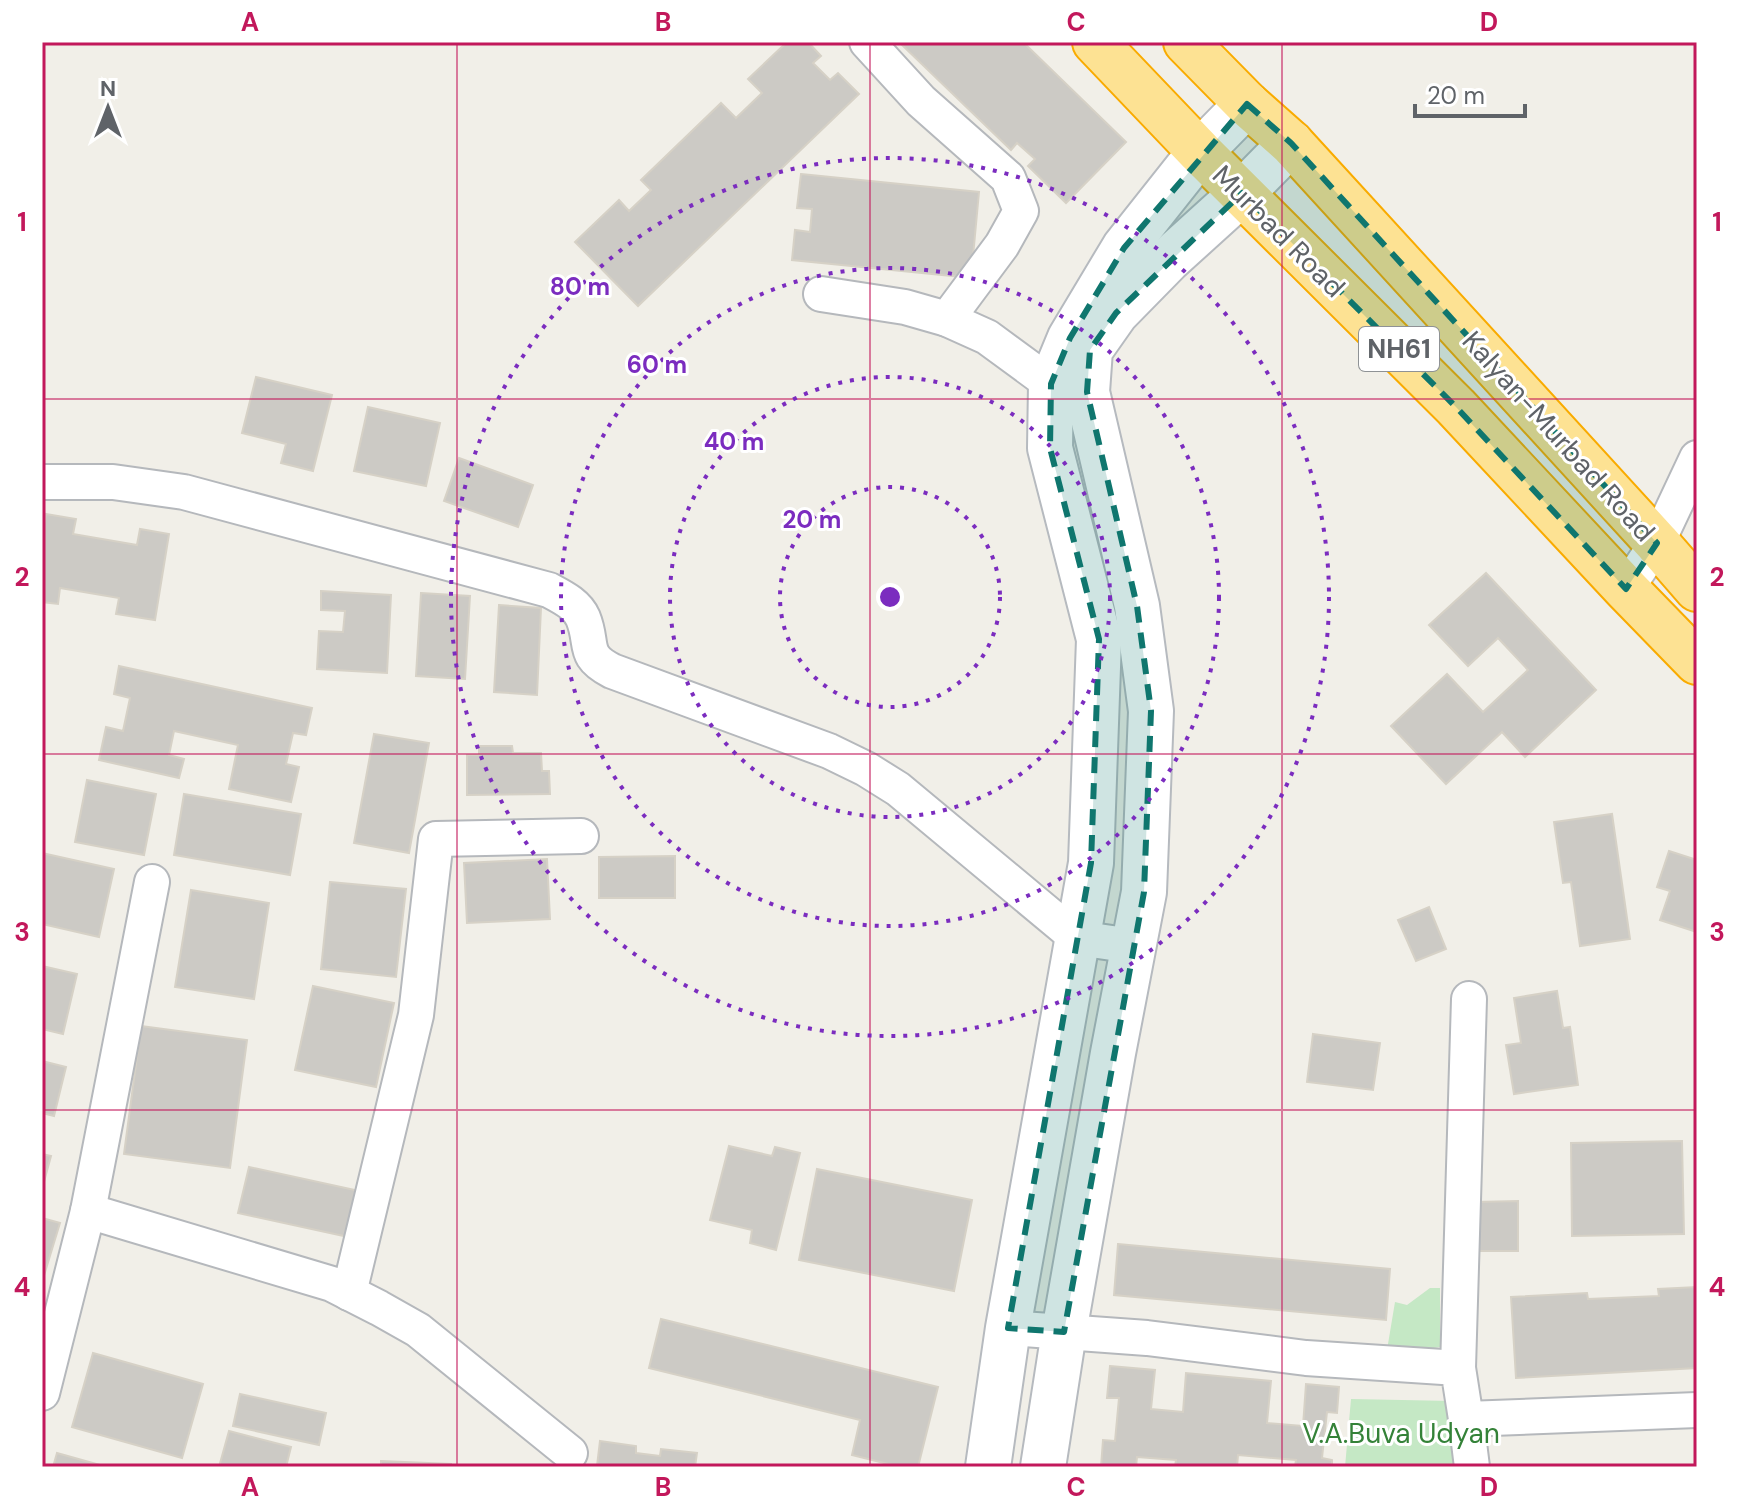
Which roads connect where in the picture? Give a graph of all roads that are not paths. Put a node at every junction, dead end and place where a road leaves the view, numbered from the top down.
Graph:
1 (867, 42) edge
2 (1095, 42) edge
3 (1186, 42) edge
4 (1247, 104) junction
5 (1291, 143) junction
6 (1200, 152) junction
7 (1242, 193) junction
8 (821, 294) dead end
9 (947, 319) junction
10 (1051, 384) junction
11 (1697, 458) edge
12 (42, 482) edge
13 (1657, 543) junction
14 (1123, 545) junction
15 (1078, 557) junction
16 (1626, 589) junction
17 (1697, 589) edge
18 (1697, 662) edge
19 (581, 836) dead end
20 (152, 882) dead end
21 (1077, 938) junction
22 (1133, 946) junction
23 (1469, 999) dead end
24 (88, 1211) junction
25 (349, 1293) junction
26 (1008, 1328) junction
27 (1064, 1332) junction
28 (1458, 1368) junction
29 (42, 1393) edge
30 (1697, 1410) edge
31 (1466, 1419) junction
32 (570, 1453) dead end
33 (988, 1467) edge
34 (1043, 1467) edge
35 (1472, 1467) edge

1 - 9 street
2 - 6 highway, Murbad Road / NH61
3 - 4 highway, Kalyan-Murbad Road / NH61
4 - 5 highway, Kalyan-Murbad Road / NH61
4 - 6 main road
5 - 7 main road
5 - 13 highway, Kalyan-Murbad Road / NH61
6 - 7 highway, Murbad Road / NH61
6 - 10 main road
7 - 14 main road
7 - 16 highway, Murbad Road / NH61
8 - 9 street
9 - 10 street
10 - 15 main road
11 - 13 street
12 - 21 street
13 - 16 street
13 - 17 highway, Kalyan-Murbad Road / NH61
14 - 15 main road
14 - 22 main road
15 - 21 main road
16 - 18 highway, Murbad Road / NH61
19 - 25 street
20 - 24 street
21 - 22 street
21 - 26 main road
22 - 27 main road
23 - 28 street
24 - 25 street
24 - 29 street
25 - 32 street
26 - 27 street
26 - 33 main road
27 - 28 street
27 - 34 main road
28 - 31 street
30 - 31 street
31 - 35 street

